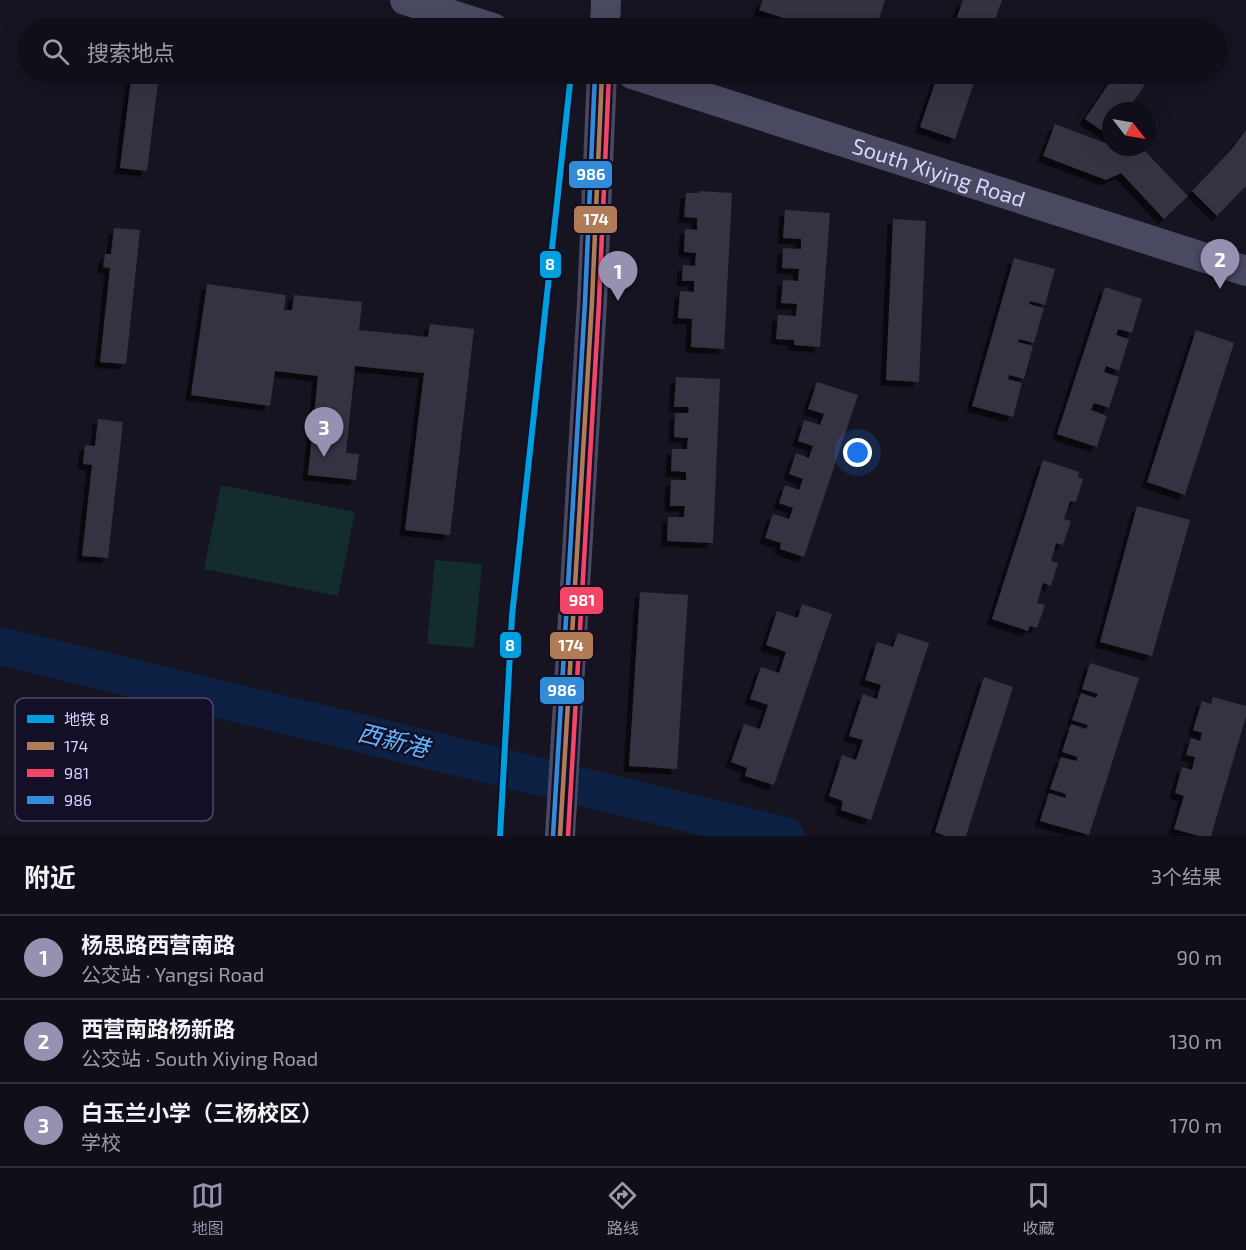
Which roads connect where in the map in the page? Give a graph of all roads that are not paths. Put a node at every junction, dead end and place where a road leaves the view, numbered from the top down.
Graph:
1 (405, 0) edge
2 (606, 0) edge
3 (462, 18) edge
4 (605, 18) edge
5 (602, 84) edge
6 (663, 84) edge
7 (1246, 271) edge
8 (560, 836) edge

1 - 3 street
2 - 4 street
5 - 8 street
6 - 7 street, South Xiying Road

